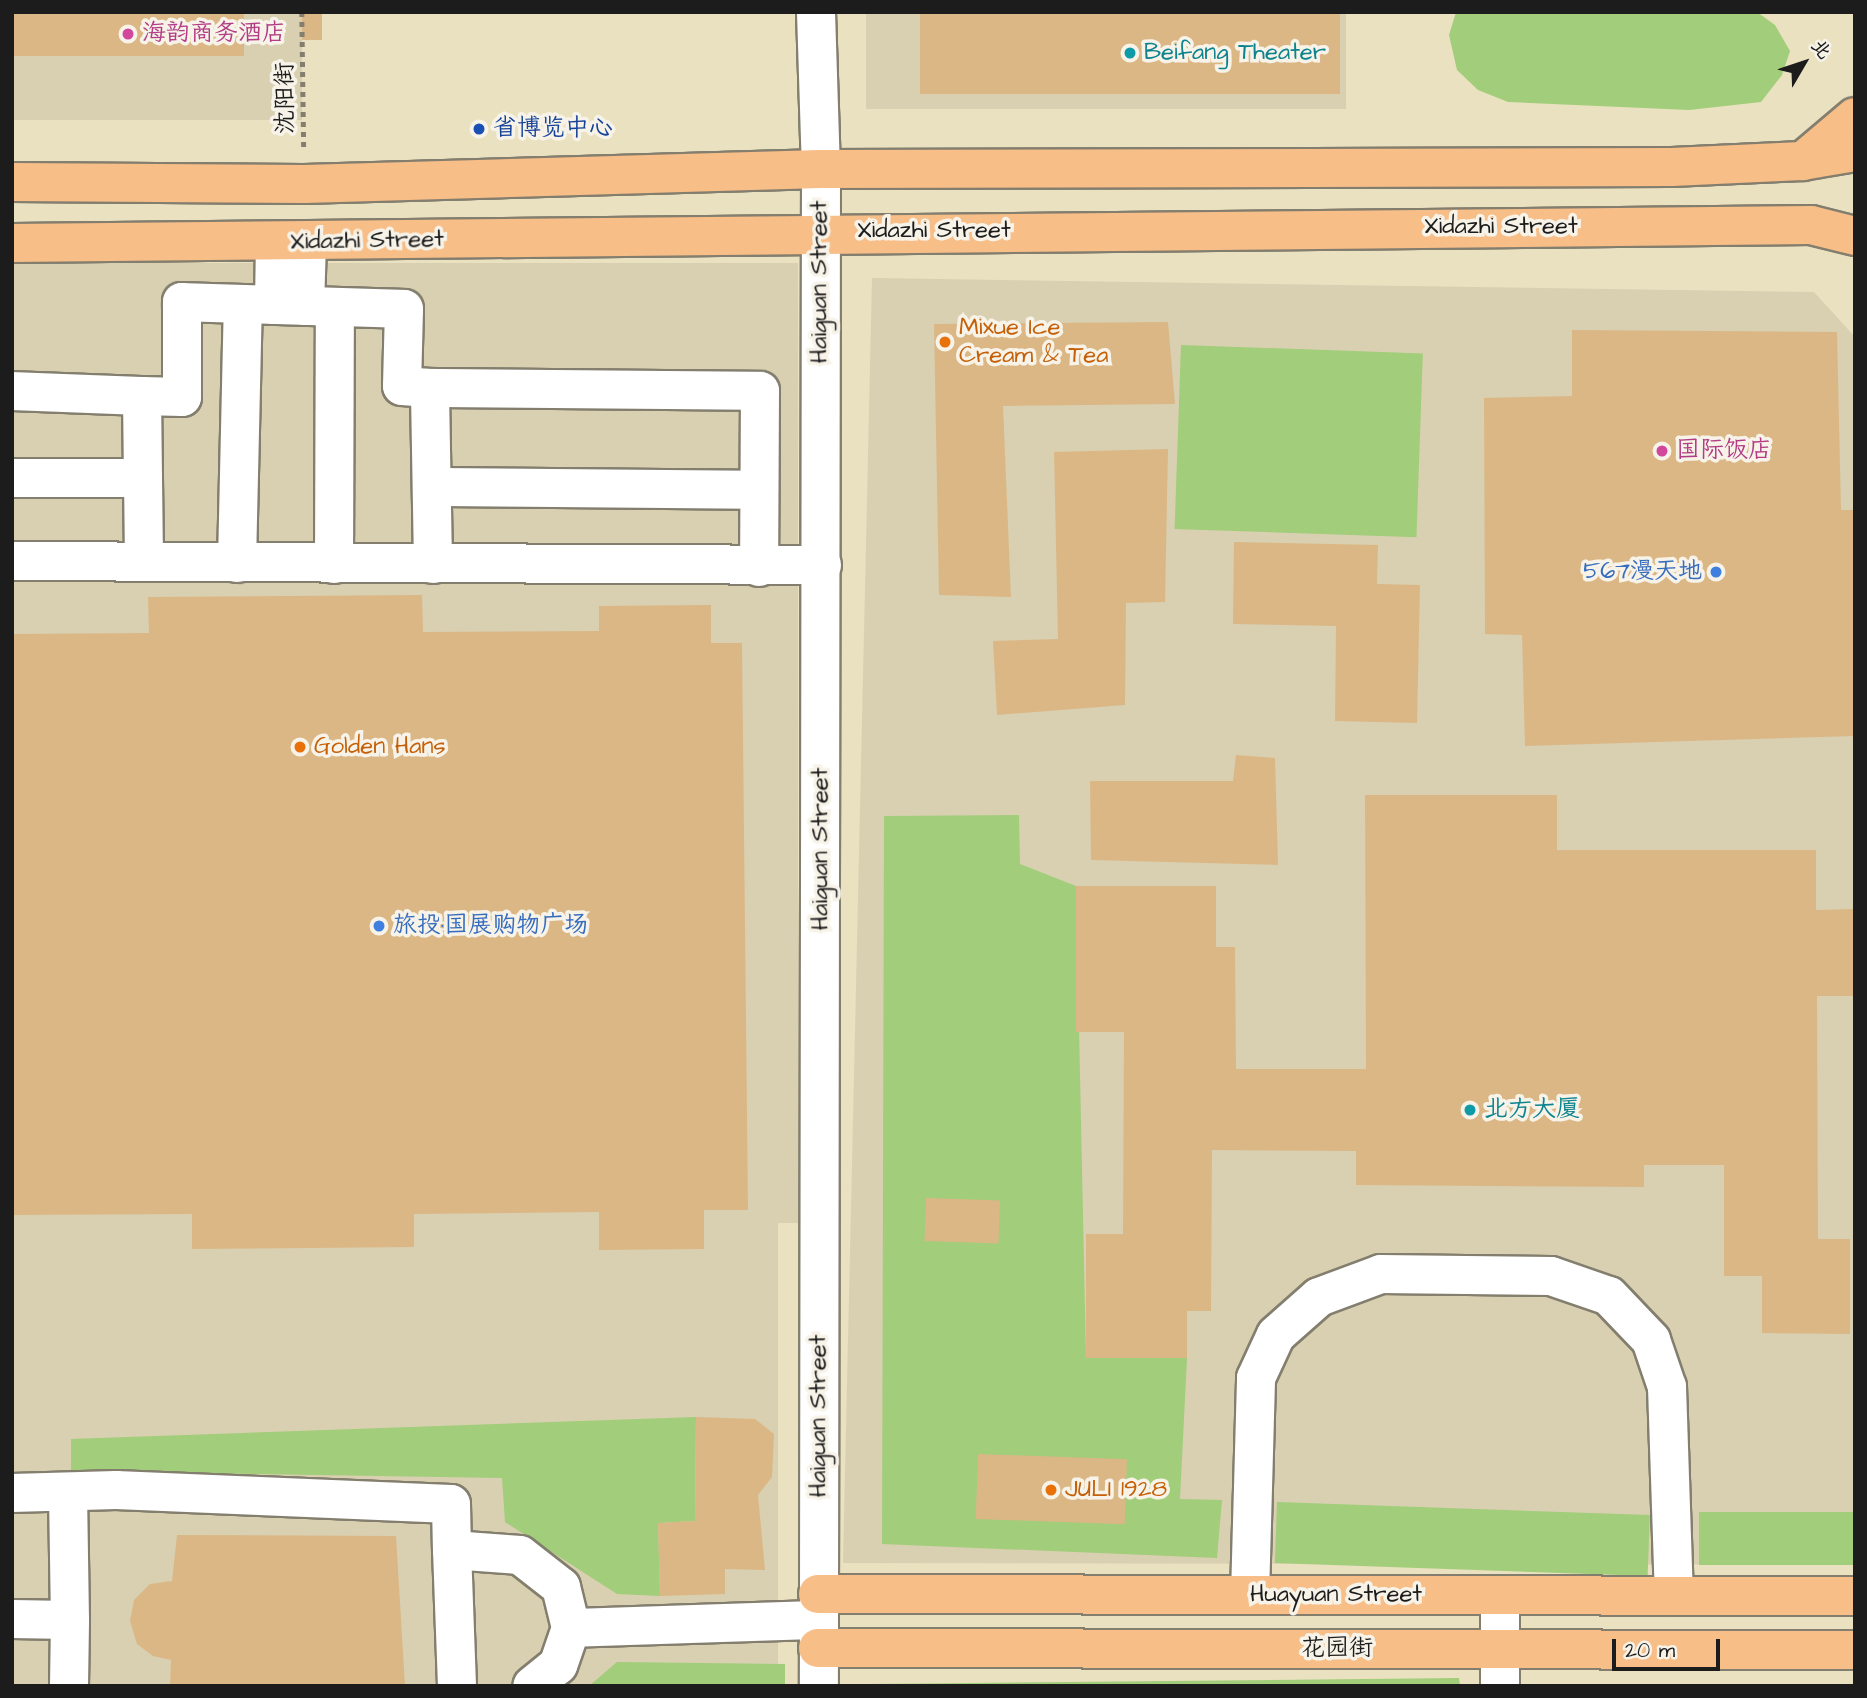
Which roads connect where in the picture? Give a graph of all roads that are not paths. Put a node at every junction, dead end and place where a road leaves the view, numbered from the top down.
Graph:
1 (816, 12) edge
2 (1855, 117) edge
3 (1855, 152) edge
4 (1802, 161) junction
5 (821, 169) junction
6 (12, 182) edge
7 (818, 232) junction
8 (1855, 236) edge
9 (291, 242) junction
10 (12, 243) edge
11 (289, 305) junction
12 (430, 388) junction
13 (12, 391) edge
14 (142, 396) junction
15 (12, 478) edge
16 (143, 478) junction
17 (432, 487) junction
18 (759, 490) junction
19 (12, 561) edge
20 (144, 562) junction
21 (237, 563) junction
22 (334, 564) junction
23 (433, 564) junction
24 (822, 565) junction
25 (759, 567) junction
26 (12, 1493) edge
27 (68, 1493) junction
28 (452, 1550) junction
29 (1250, 1595) junction
30 (1500, 1595) junction
31 (1674, 1595) junction
32 (1855, 1596) edge
33 (12, 1619) edge
34 (70, 1620) junction
35 (818, 1621) junction
36 (571, 1628) junction
37 (1855, 1650) edge
38 (1500, 1667) edge
39 (69, 1686) edge
40 (457, 1686) edge
41 (532, 1686) edge
42 (819, 1686) edge

1 - 5 street, Haiguan Street
2 - 4 main road
3 - 4 main road
4 - 5 main road
5 - 6 main road
5 - 7 street, Haiguan Street
7 - 8 main road, Xidazhi Street
7 - 9 main road, Xidazhi Street
7 - 24 street, Haiguan Street
9 - 10 main road, Xidazhi Street
9 - 11 street
11 - 12 street
11 - 14 street
11 - 21 street
11 - 22 street
12 - 17 street
12 - 18 street
13 - 14 street
14 - 16 street
15 - 16 street
16 - 20 street
17 - 18 street
17 - 23 street
18 - 25 street
19 - 20 street
20 - 21 street
21 - 22 street
22 - 23 street
23 - 25 street
24 - 25 street
24 - 35 street, Haiguan Street
26 - 27 street
27 - 28 street
27 - 34 street
28 - 36 street
28 - 40 street
29 - 30 main road, Huayuan Street
29 - 31 street
29 - 35 main road, Huayuan Street
30 - 31 main road, Huayuan Street
30 - 38 street
31 - 32 main road, Huayuan Street
33 - 34 street
34 - 39 street
35 - 36 street
35 - 38 main road, 花园街
35 - 42 street, Haiguan Street
36 - 41 street
37 - 38 main road, 花园街

